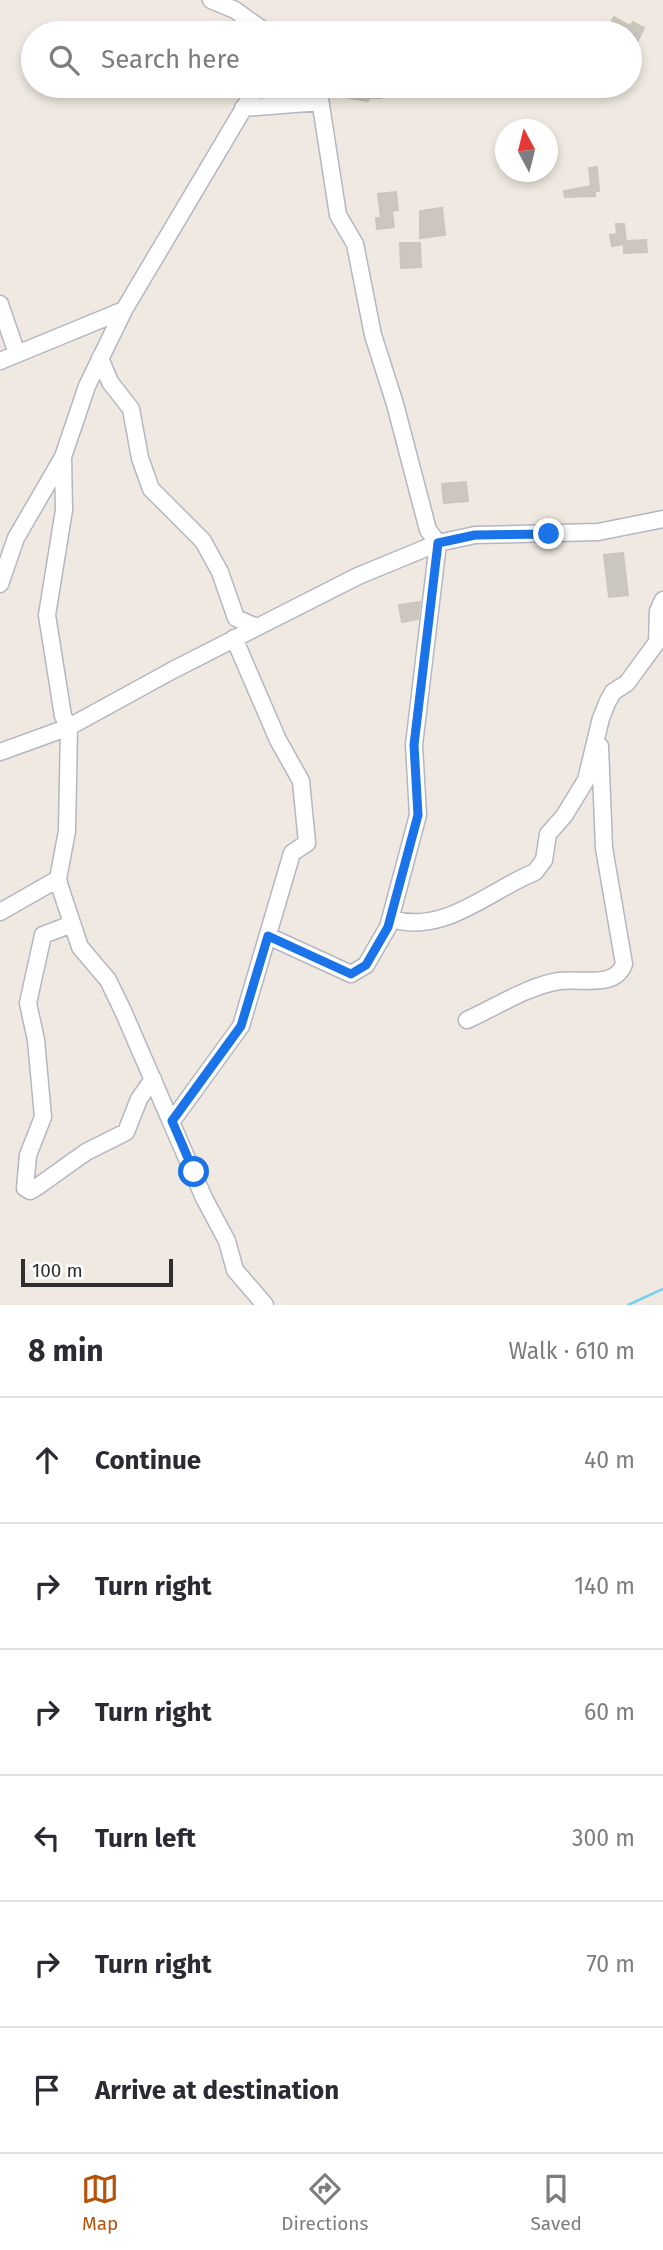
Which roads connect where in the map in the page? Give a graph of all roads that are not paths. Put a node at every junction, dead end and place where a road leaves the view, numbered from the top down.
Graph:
1 (211, 0) edge
2 (250, 21) edge
3 (249, 98) edge
4 (297, 98) edge
5 (320, 98) edge
6 (243, 108) junction
7 (0, 304) edge
8 (124, 310) junction
9 (17, 354) junction
10 (100, 358) junction
11 (0, 361) edge
12 (63, 457) junction
13 (663, 519) edge
14 (438, 543) junction
15 (0, 584) edge
16 (663, 600) edge
17 (256, 627) junction
18 (234, 638) junction
19 (599, 725) junction
20 (69, 727) junction
21 (0, 751) edge
22 (58, 879) junction
23 (0, 912) edge
24 (391, 919) junction
25 (72, 924) junction
26 (268, 936) junction
27 (467, 1020) dead end
28 (153, 1079) junction
29 (172, 1121) junction
30 (265, 1305) edge

1 - 2 street
3 - 6 street
4 - 6 street
5 - 14 street
6 - 8 street
7 - 9 street
8 - 9 street
8 - 10 street
9 - 11 street
10 - 12 street
10 - 17 street
12 - 15 street
12 - 20 street
13 - 14 street
14 - 17 street
14 - 24 street
16 - 19 street
17 - 18 street
18 - 20 street
18 - 26 street
19 - 24 street
19 - 27 street
20 - 21 street
20 - 22 street
22 - 23 street
22 - 25 street
24 - 26 street
25 - 28 street
25 - 28 street
26 - 29 street
28 - 29 street
29 - 30 street

